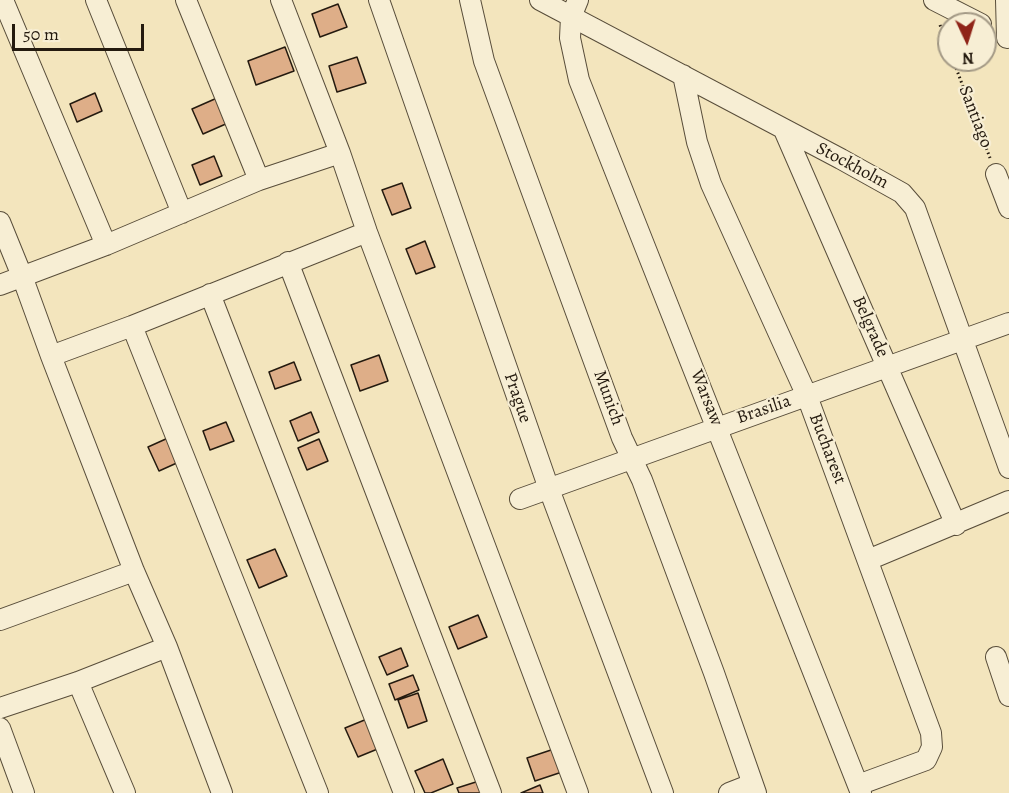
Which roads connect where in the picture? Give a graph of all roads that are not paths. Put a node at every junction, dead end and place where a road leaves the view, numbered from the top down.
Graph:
1 (3, 0) edge
2 (96, 0) edge
3 (186, 0) edge
4 (281, 0) edge
5 (379, 0) edge
6 (470, 0) edge
7 (540, 0) edge
8 (934, 0) edge
9 (1006, 0) edge
10 (574, 8) edge
11 (958, 12) edge
12 (1008, 38) edge
13 (683, 75) junction
14 (784, 130) junction
15 (340, 153) junction
16 (996, 174) road end
17 (259, 180) junction
18 (1009, 208) edge
19 (182, 213) junction
20 (0, 222) edge
21 (368, 232) junction
22 (106, 244) junction
23 (288, 262) junction
24 (22, 276) junction
25 (0, 285) edge
26 (210, 294) junction
27 (1009, 323) edge
28 (132, 326) junction
29 (963, 340) junction
30 (51, 356) junction
31 (887, 366) junction
32 (807, 396) junction
33 (717, 426) junction
34 (633, 459) junction
35 (1009, 468) edge
36 (549, 489) junction
37 (520, 499) dead end
38 (1009, 501) edge
39 (956, 525) junction
40 (868, 560) junction
41 (134, 571) junction
42 (0, 620) edge
43 (167, 647) junction
44 (996, 657) dead end
45 (78, 682) junction
46 (1009, 696) edge
47 (0, 708) edge
48 (0, 728) edge
49 (754, 789) edge
50 (860, 789) edge
51 (20, 792) edge
52 (125, 793) edge
53 (222, 793) edge
54 (318, 793) edge
55 (404, 793) edge
56 (492, 793) edge
57 (578, 793) edge
58 (663, 793) edge
59 (729, 793) edge

1 - 22 street
2 - 19 street
3 - 17 street
4 - 15 street
5 - 36 street, Prague
6 - 34 street, Munich
7 - 10 street, Stockholm
8 - 11 street
9 - 12 street
10 - 13 street, Stockholm
10 - 33 street, Warsaw
13 - 14 street, Stockholm
13 - 32 street, Bucharest
14 - 29 street, Stockholm
14 - 31 street, Belgrade
15 - 17 street
15 - 21 street
16 - 18 street
17 - 19 street
19 - 22 street
20 - 24 street
21 - 23 street
21 - 57 street
22 - 24 street
23 - 26 street
23 - 56 street
24 - 25 street
24 - 30 street
26 - 28 street
26 - 55 street
27 - 29 street, Brasilia
28 - 30 street
28 - 54 street
29 - 31 street, Brasilia
29 - 35 street, Stockholm
30 - 41 street
31 - 32 street, Brasilia
31 - 39 street, Belgrade
32 - 33 street, Brasilia
32 - 40 street, Bucharest
33 - 34 street, Brasilia
33 - 50 street, Warsaw
34 - 36 street, Brasilia
34 - 49 street, Munich
36 - 37 street, Brasilia
36 - 58 street, Prague
38 - 39 street
39 - 40 street
40 - 50 street, Bucharest
41 - 42 street
41 - 43 street
43 - 45 street
43 - 53 street
44 - 46 street
45 - 47 street
45 - 52 street
48 - 51 street
49 - 59 street

